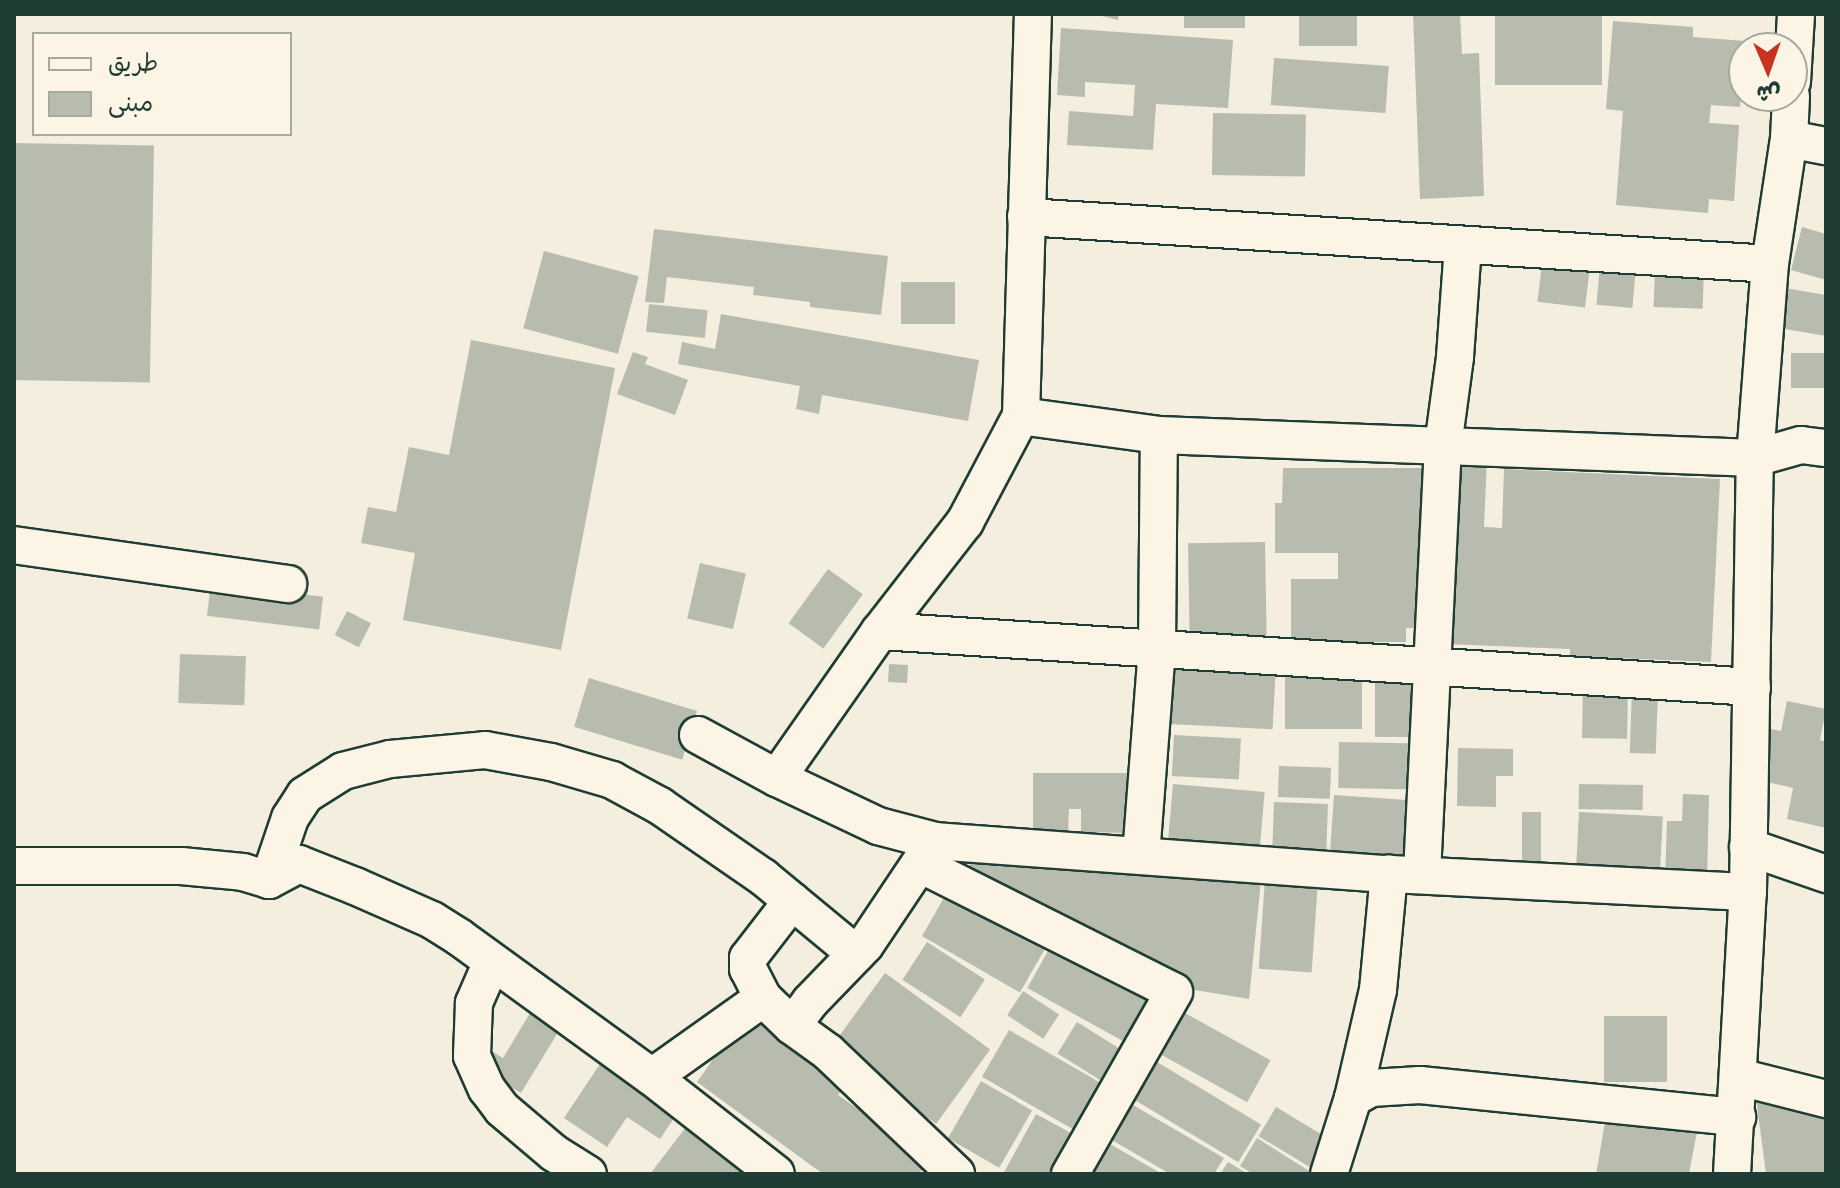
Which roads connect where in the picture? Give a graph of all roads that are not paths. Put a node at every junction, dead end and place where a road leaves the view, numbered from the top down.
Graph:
1 (1033, 14) edge
2 (1790, 112) edge
3 (1789, 139) junction
4 (1826, 146) edge
5 (1026, 217) junction
6 (1463, 245) junction
7 (1770, 264) junction
8 (1021, 416) junction
9 (1159, 435) junction
10 (1443, 446) junction
11 (1826, 448) edge
12 (1755, 458) junction
13 (14, 545) edge
14 (288, 584) dead end
15 (880, 631) junction
16 (1157, 650) junction
17 (1433, 667) junction
18 (1752, 687) junction
19 (698, 735) dead end
20 (777, 778) junction
21 (1748, 847) junction
22 (927, 852) junction
23 (1141, 856) junction
24 (14, 866) edge
25 (1406, 874) junction
26 (1826, 874) edge
27 (269, 880) junction
28 (1748, 892) junction
29 (792, 901) junction
30 (856, 954) junction
31 (491, 964) junction
32 (763, 998) junction
33 (792, 1026) junction
34 (652, 1077) junction
35 (1739, 1077) junction
36 (1353, 1098) junction
37 (1826, 1099) edge
38 (1737, 1117) junction
39 (588, 1174) edge
40 (776, 1174) edge
41 (956, 1174) edge
42 (1070, 1174) edge
43 (1329, 1174) edge
44 (1732, 1174) edge

1 - 5 street
2 - 3 street
3 - 4 street
3 - 7 street
5 - 6 street
5 - 8 street
6 - 7 street
6 - 10 street
7 - 12 street
8 - 9 street
8 - 15 street
9 - 10 street
9 - 16 street
10 - 12 street
10 - 17 street
11 - 12 street
12 - 18 street
13 - 14 street
15 - 16 street
15 - 20 street
16 - 17 street
16 - 23 street
17 - 18 street
17 - 25 street
18 - 21 street
19 - 20 street
20 - 22 street
21 - 26 street
21 - 28 street
22 - 23 street
22 - 30 street
22 - 42 street
23 - 25 street
24 - 27 street
25 - 28 street
25 - 36 street
27 - 29 street
27 - 31 street
28 - 35 street
29 - 30 street
29 - 32 street
30 - 33 street
31 - 34 street
31 - 39 street
32 - 33 street
32 - 34 street
33 - 41 street
34 - 40 street
35 - 37 street
35 - 38 street
36 - 38 street
36 - 43 street
38 - 44 street

